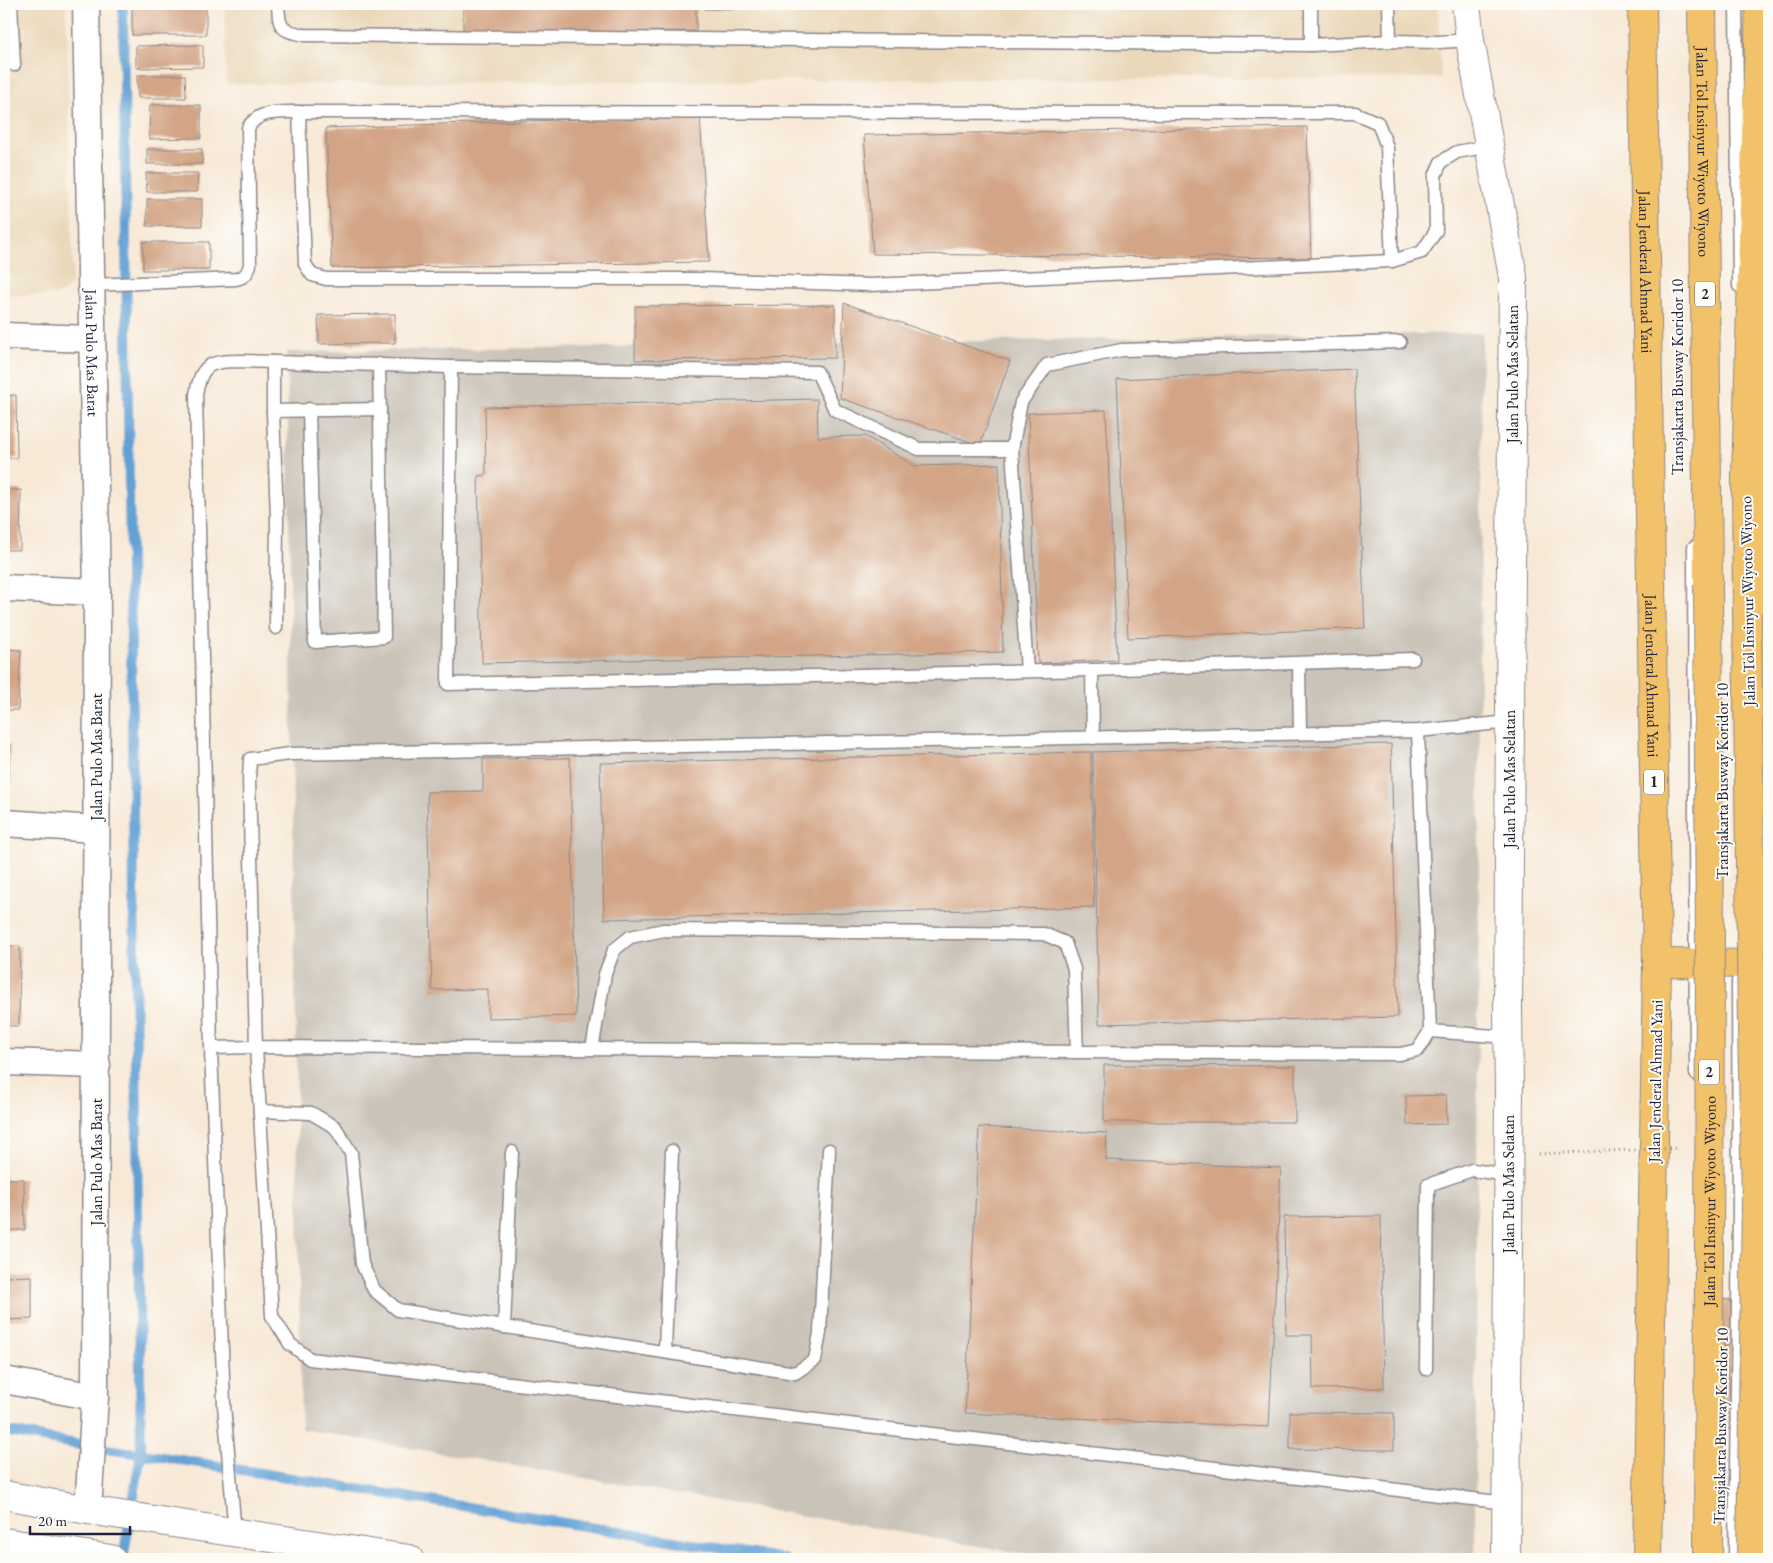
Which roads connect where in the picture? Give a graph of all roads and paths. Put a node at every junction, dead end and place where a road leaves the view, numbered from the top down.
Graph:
1 (11, 4) edge
2 (86, 4) edge
3 (278, 4) edge
4 (1311, 4) edge
5 (1389, 4) edge
6 (1466, 4) edge
7 (1642, 4) edge
8 (1692, 4) edge
9 (1702, 4) edge
10 (1736, 4) edge
11 (1760, 4) edge
12 (1470, 40) junction
13 (1390, 41) junction
14 (1311, 45) junction
15 (14, 65) dead end
16 (1769, 96) edge
17 (299, 112) junction
18 (1489, 146) junction
19 (1392, 261) junction
20 (103, 284) junction
21 (4, 336) edge
22 (92, 339) junction
23 (1400, 342) dead end
24 (274, 362) junction
25 (1693, 363) dead end
26 (379, 364) junction
27 (451, 367) junction
28 (309, 409) junction
29 (380, 409) junction
30 (273, 410) junction
31 (1012, 449) junction
32 (1694, 533) dead end
33 (4, 588) edge
34 (97, 592) junction
35 (276, 628) dead end
36 (1413, 659) dead end
37 (1299, 664) junction
38 (1092, 670) junction
39 (1028, 671) junction
40 (1510, 722) junction
41 (1418, 731) junction
42 (1300, 733) junction
43 (1093, 738) junction
44 (1769, 757) edge
45 (4, 823) edge
46 (95, 829) junction
47 (1738, 923) dead end
48 (1738, 958) junction
49 (1658, 963) junction
50 (1696, 963) junction
51 (1769, 964) edge
52 (1430, 1031) junction
53 (1508, 1037) junction
54 (256, 1047) junction
55 (211, 1048) junction
56 (592, 1049) junction
57 (1077, 1052) junction
58 (4, 1062) edge
59 (97, 1065) junction
60 (1696, 1087) dead end
61 (260, 1111) junction
62 (1684, 1148) dead end
63 (829, 1150) dead end
64 (672, 1151) dead end
65 (512, 1152) dead end
66 (1539, 1154) dead end
67 (1508, 1175) junction
68 (1697, 1196) dead end
69 (504, 1327) junction
70 (665, 1352) junction
71 (1426, 1369) dead end
72 (4, 1380) edge
73 (94, 1409) junction
74 (4, 1496) edge
75 (1506, 1503) junction
76 (90, 1505) junction
77 (236, 1533) junction
78 (4, 1542) edge
79 (90, 1558) edge
80 (409, 1559) edge
81 (1506, 1559) edge
82 (1647, 1559) edge
83 (1698, 1559) edge
84 (1708, 1559) edge
85 (1735, 1559) edge
86 (1751, 1559) edge

1 - 15 lane
2 - 20 street, Jalan Pulo Mas Barat
3 - 14 lane
4 - 14 lane
5 - 13 lane
6 - 12 street, Jalan Pulo Mas Selatan
7 - 49 highway, Jalan Jenderal Ahmad Yani / 1
8 - 25 lane, Transjakarta Busway Koridor 10
9 - 84 highway, Jalan Tol Insinyur Wiyoto Wiyono / 2, bridge
10 - 47 lane, Transjakarta Busway Koridor 10
11 - 86 highway, Jalan Tol Insinyur Wiyoto Wiyono, bridge
12 - 13 lane
12 - 18 street, Jalan Pulo Mas Selatan
13 - 14 lane
16 - 44 highway
17 - 19 lane
17 - 19 lane
17 - 20 lane
18 - 19 lane
18 - 40 street, Jalan Pulo Mas Selatan
20 - 22 street, Jalan Pulo Mas Barat
21 - 22 street
22 - 34 street, Jalan Pulo Mas Barat
23 - 31 lane
24 - 26 lane
24 - 30 lane
24 - 55 lane
26 - 27 lane
26 - 29 lane
27 - 31 lane
27 - 39 lane
28 - 29 lane
28 - 29 lane
28 - 30 lane
30 - 35 lane
31 - 39 lane
32 - 50 lane, Transjakarta Busway Koridor 10
33 - 34 street
34 - 46 street, Jalan Pulo Mas Barat
36 - 37 lane
37 - 38 lane
37 - 42 lane
38 - 39 lane
38 - 43 lane
40 - 41 lane
40 - 53 street, Jalan Pulo Mas Selatan
41 - 42 lane
41 - 52 lane
42 - 43 lane
43 - 54 lane
45 - 46 street
46 - 59 street, Jalan Pulo Mas Barat
48 - 50 highway
48 - 51 highway
48 - 85 lane, Transjakarta Busway Koridor 10
49 - 50 highway
49 - 82 highway, Jalan Jenderal Ahmad Yani / 1
50 - 60 lane, Transjakarta Busway Koridor 10
52 - 53 lane
52 - 57 lane
53 - 67 street, Jalan Pulo Mas Selatan
54 - 55 lane
54 - 56 lane
54 - 61 lane
55 - 77 lane
56 - 57 lane
56 - 57 lane
58 - 59 street
59 - 73 street, Jalan Pulo Mas Barat
61 - 69 lane
61 - 75 lane
62 - 66 path, bridge
63 - 70 lane
64 - 70 lane
65 - 69 lane
67 - 71 lane
67 - 75 street, Jalan Pulo Mas Selatan
68 - 83 lane, Transjakarta Busway Koridor 10
69 - 70 lane
72 - 73 street
73 - 76 street, Jalan Pulo Mas Barat
74 - 76 street
75 - 81 street, Jalan Pulo Mas Selatan
76 - 77 street
77 - 80 street
78 - 79 street

